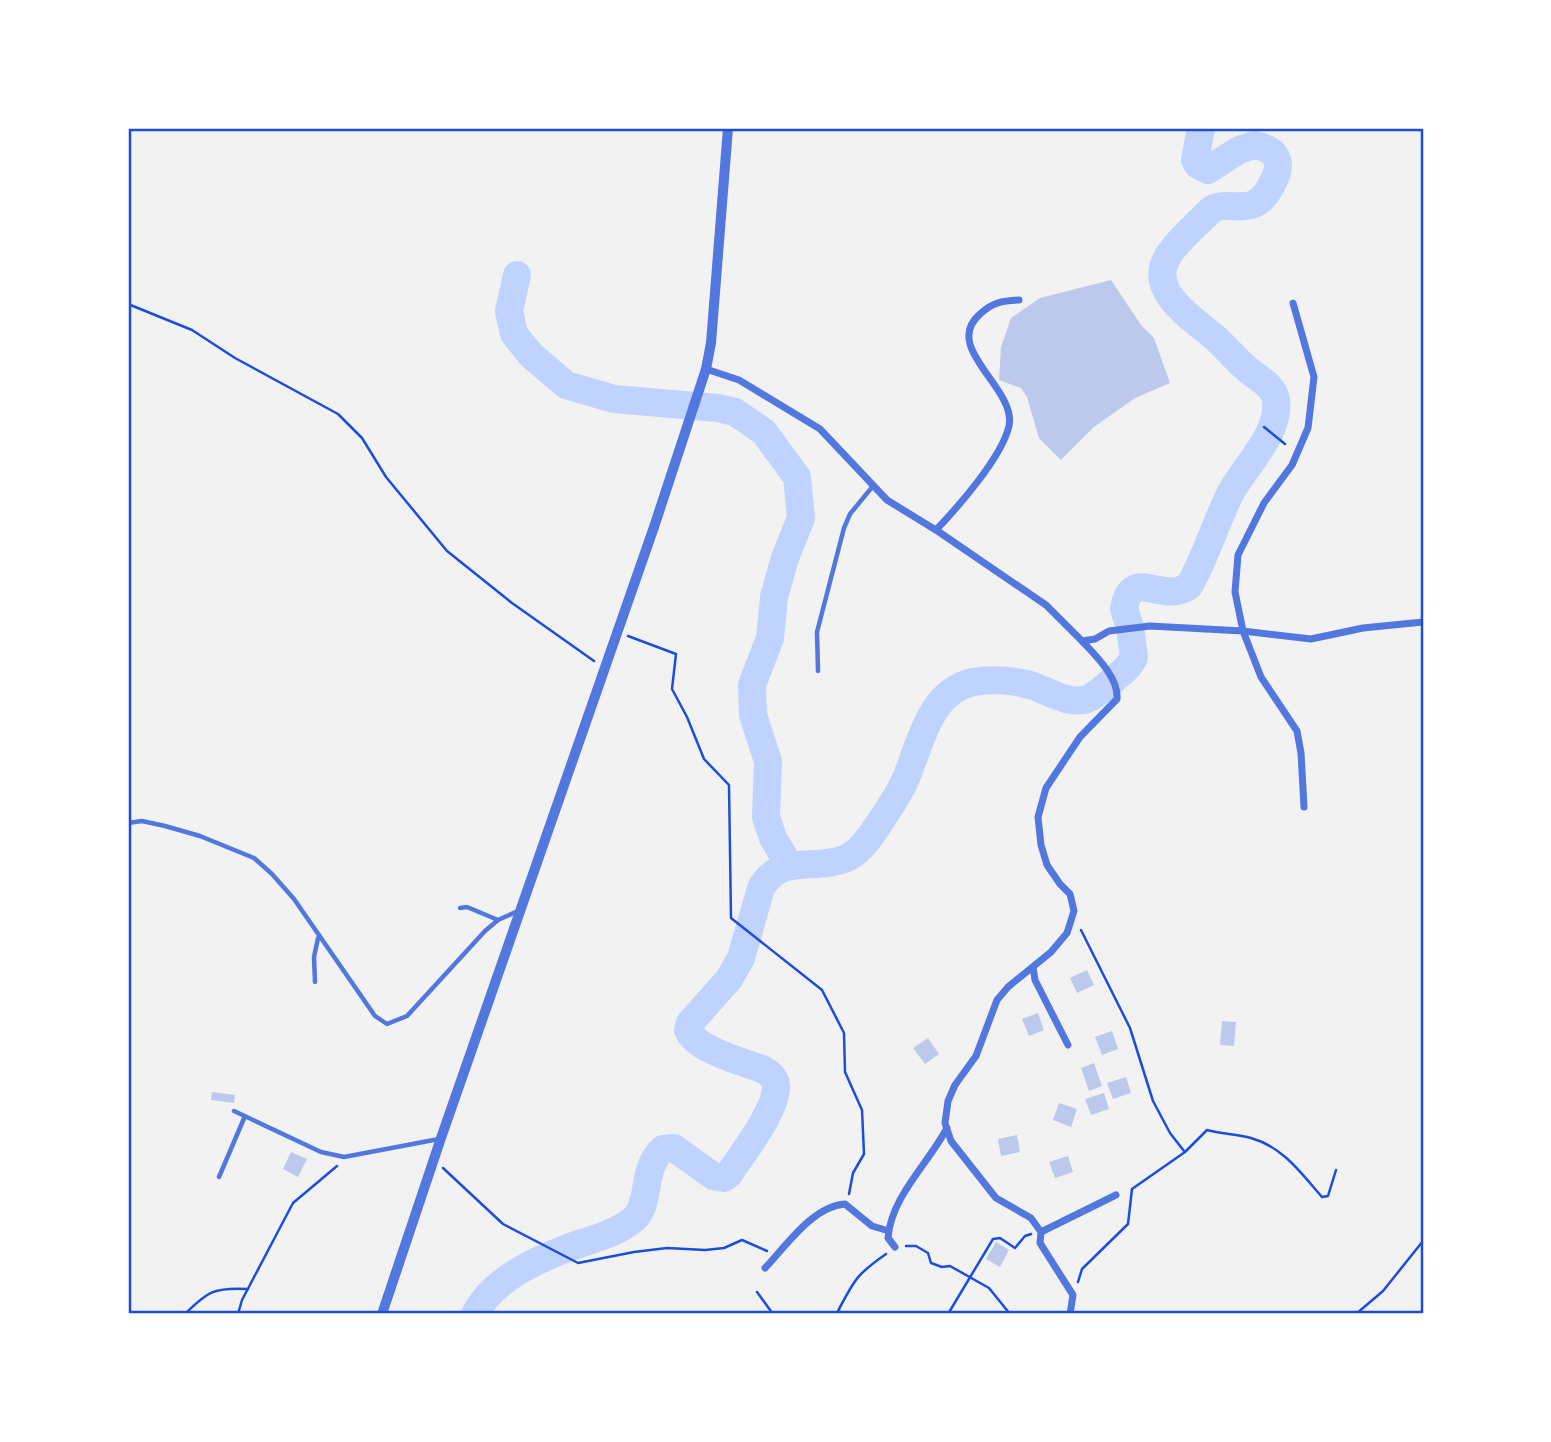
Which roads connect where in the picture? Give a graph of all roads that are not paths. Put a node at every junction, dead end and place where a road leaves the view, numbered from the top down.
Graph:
1 (728, 128) edge
2 (1019, 300) dead end
3 (1293, 303) dead end
4 (704, 373) junction
5 (873, 486) junction
6 (936, 530) junction
7 (1423, 622) edge
8 (1243, 631) junction
9 (1083, 641) junction
10 (818, 671) dead end
11 (1304, 807) dead end
12 (128, 823) edge
13 (460, 908) dead end
14 (523, 908) junction
15 (498, 920) junction
16 (318, 937) junction
17 (1033, 967) junction
18 (315, 982) dead end
19 (1068, 1045) dead end
20 (234, 1111) dead end
21 (245, 1116) junction
22 (947, 1128) junction
23 (441, 1138) junction
24 (219, 1177) dead end
25 (1116, 1195) dead end
26 (889, 1231) junction
27 (1041, 1232) junction
28 (895, 1247) road end
29 (765, 1268) dead end
30 (382, 1314) edge
31 (1070, 1314) edge

1 - 4 street
2 - 6 street
3 - 8 street
4 - 5 street
4 - 14 street
5 - 6 street
5 - 10 lane
6 - 9 street
7 - 8 street
8 - 9 street
8 - 11 street
9 - 17 street
12 - 16 lane
13 - 15 lane
14 - 15 lane
14 - 23 street
15 - 16 lane
16 - 18 lane
17 - 19 street
17 - 22 street
20 - 21 lane
21 - 23 lane
21 - 24 lane
22 - 26 street
22 - 27 street
23 - 30 street
25 - 27 street
26 - 28 street
26 - 29 street
27 - 31 street

